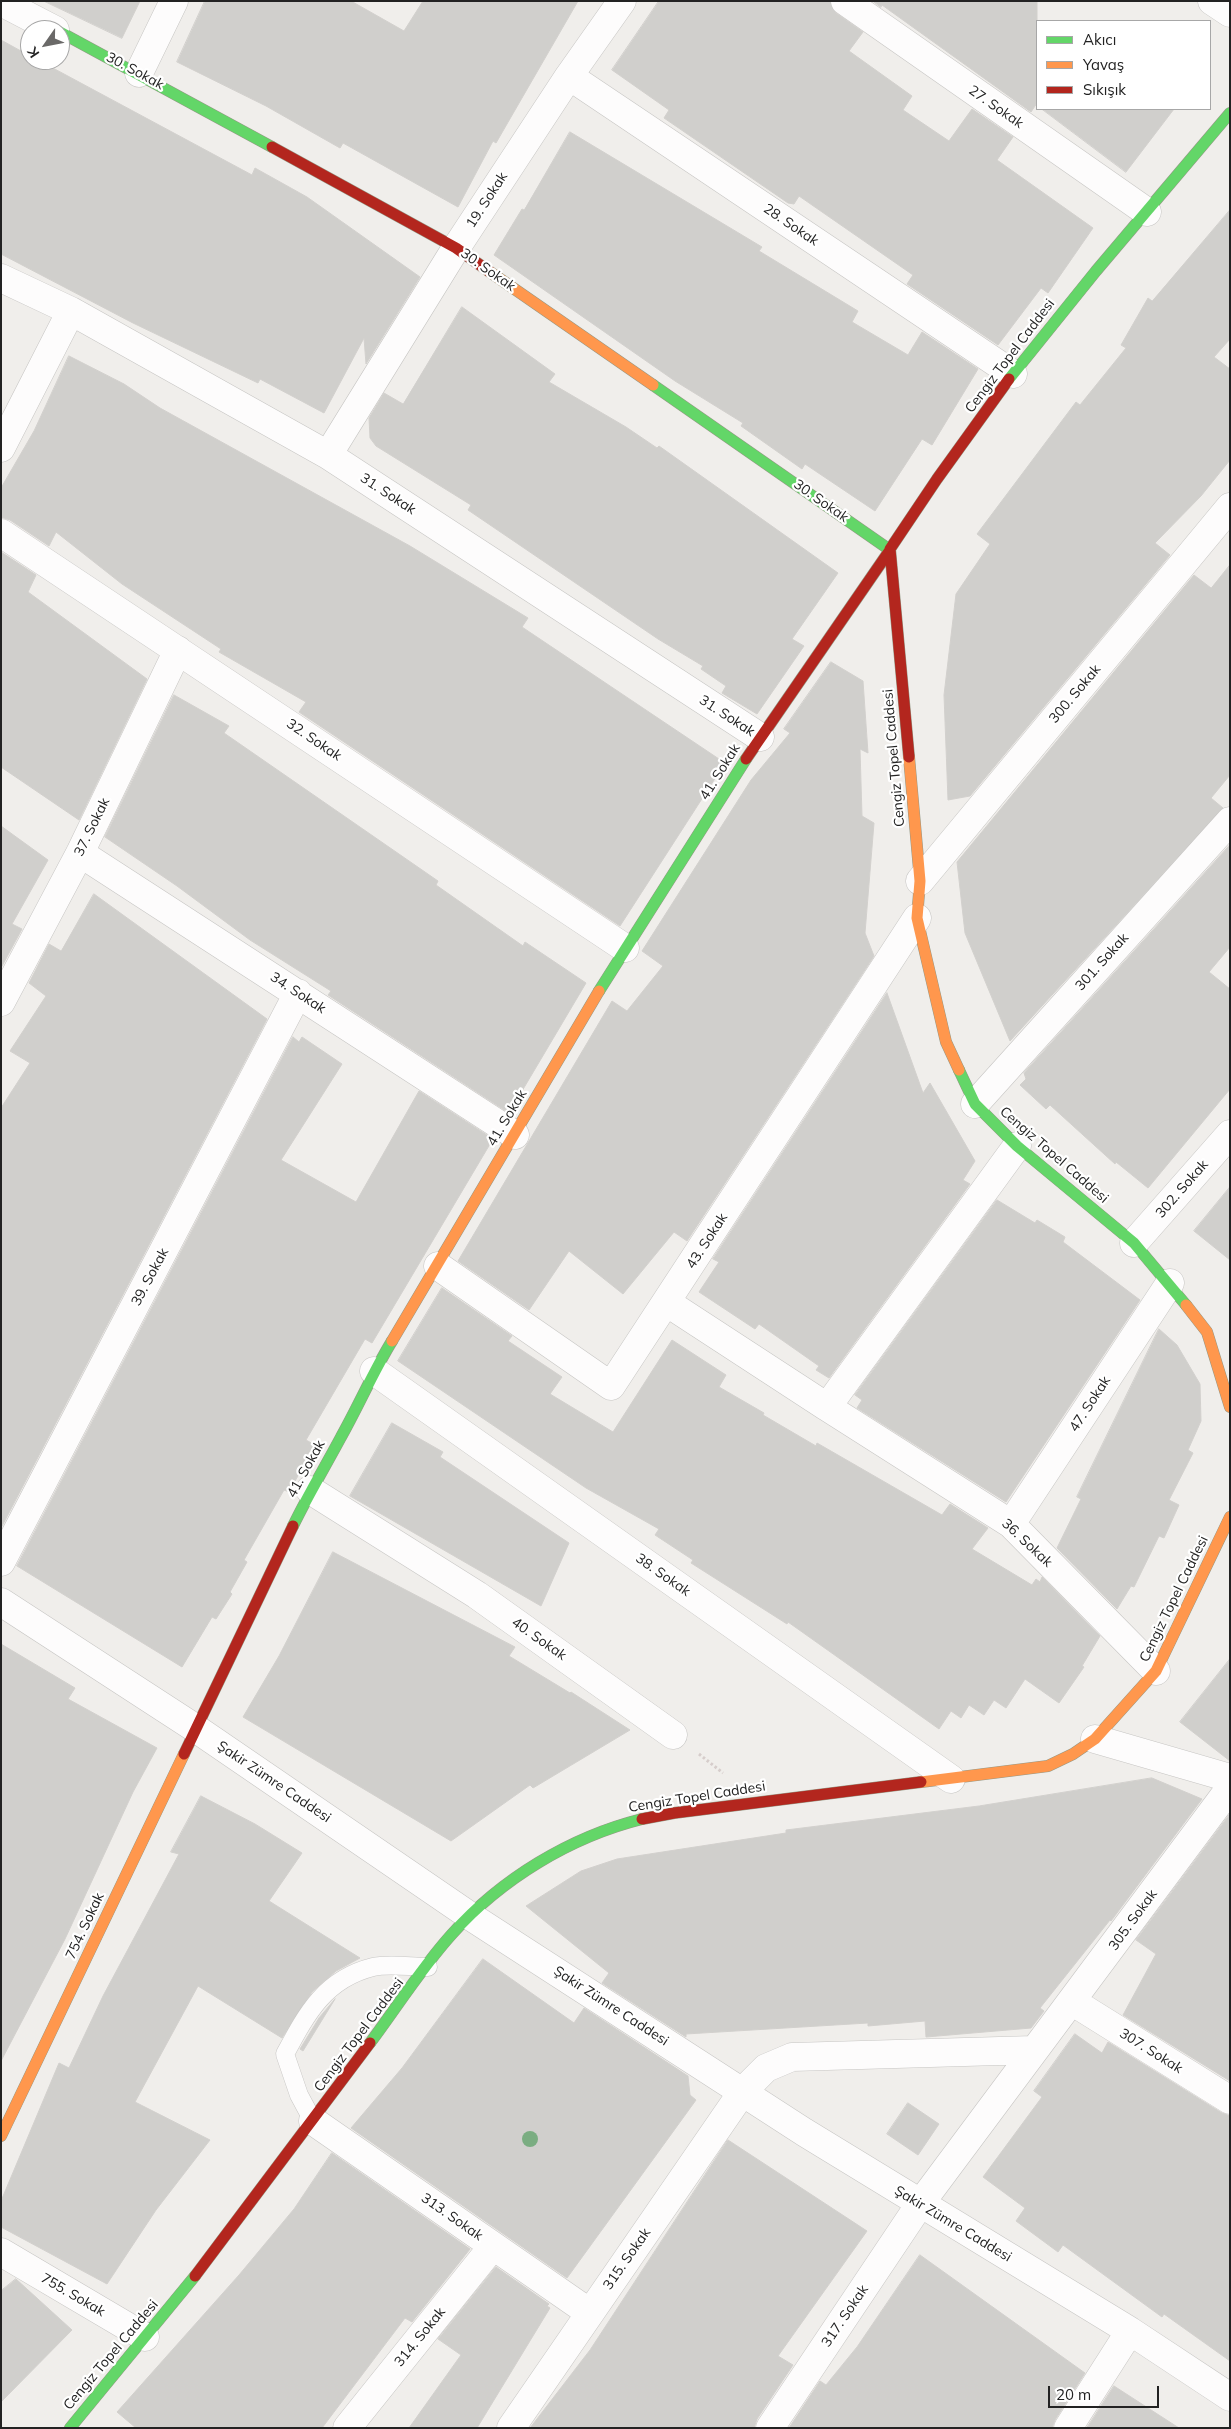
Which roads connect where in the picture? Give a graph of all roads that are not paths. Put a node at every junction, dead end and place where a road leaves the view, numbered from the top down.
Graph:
1 (174, 1) edge
2 (845, 1) edge
3 (1212, 1) edge
4 (1, 2) edge
5 (618, 2) edge
6 (1230, 13) edge
7 (36, 20) edge
8 (70, 37) edge
9 (139, 73) junction
10 (569, 76) junction
11 (1230, 113) edge
12 (1147, 212) junction
13 (456, 248) junction
14 (1, 278) edge
15 (72, 311) junction
16 (1014, 374) junction
17 (1, 448) edge
18 (328, 455) junction
19 (1230, 507) edge
20 (1, 533) edge
21 (890, 549) junction
22 (178, 650) junction
23 (760, 737) junction
24 (1230, 820) edge
25 (80, 853) junction
26 (920, 881) junction
27 (917, 918) junction
28 (625, 948) junction
29 (298, 993) junction
30 (1, 1002) edge
31 (975, 1104) junction
32 (1230, 1134) edge
33 (515, 1135) junction
34 (1017, 1146) junction
35 (1134, 1243) junction
36 (438, 1266) junction
37 (1170, 1284) junction
38 (666, 1302) junction
39 (374, 1371) junction
40 (1230, 1407) edge
41 (827, 1408) junction
42 (310, 1490) junction
43 (1230, 1517) edge
44 (1011, 1524) junction
45 (1, 1562) edge
46 (1, 1602) edge
47 (1156, 1671) junction
48 (196, 1728) junction
49 (673, 1735) road end
50 (1095, 1740) junction
51 (1230, 1778) edge
52 (951, 1779) junction
53 (1230, 1788) edge
54 (470, 1916) junction
55 (428, 1967) junction
56 (1073, 2002) junction
57 (1034, 2050) junction
58 (743, 2091) junction
59 (1230, 2100) edge
60 (313, 2121) junction
61 (1, 2136) edge
62 (920, 2204) junction
63 (494, 2246) junction
64 (1, 2252) edge
65 (590, 2313) junction
66 (1130, 2331) junction
67 (145, 2337) junction
68 (1230, 2397) edge
69 (70, 2428) edge
70 (348, 2428) edge
71 (511, 2428) edge
72 (770, 2428) edge
73 (1068, 2428) edge

1 - 9 street
2 - 12 street, 27. Sokak
3 - 6 street
4 - 7 street
5 - 10 street, 19. Sokak
8 - 9 main road, 30. Sokak
9 - 13 main road, 30. Sokak
10 - 13 street, 19. Sokak
10 - 16 street, 28. Sokak
11 - 12 main road, Cengiz Topel Caddesi
12 - 16 main road, Cengiz Topel Caddesi
13 - 18 street, 19. Sokak
13 - 21 main road, 30. Sokak
14 - 15 street, 31. Sokak
15 - 17 street
15 - 18 street, 31. Sokak
16 - 21 main road, Cengiz Topel Caddesi
18 - 23 street, 31. Sokak
19 - 26 street, 300. Sokak
20 - 22 street, 32. Sokak
21 - 23 main road, 41. Sokak
21 - 26 main road, Cengiz Topel Caddesi
22 - 25 street, 37. Sokak
22 - 28 street, 32. Sokak
23 - 28 main road, 41. Sokak
24 - 31 street, 301. Sokak
25 - 29 street, 34. Sokak
25 - 30 street, 37. Sokak
26 - 27 main road, Cengiz Topel Caddesi
27 - 31 main road, Cengiz Topel Caddesi
27 - 38 street, 43. Sokak
28 - 33 main road, 41. Sokak
29 - 33 street, 34. Sokak
29 - 45 street, 39. Sokak
31 - 34 main road, Cengiz Topel Caddesi
32 - 35 street, 302. Sokak
33 - 36 main road, 41. Sokak
34 - 35 main road, Cengiz Topel Caddesi
34 - 41 street
35 - 37 main road, Cengiz Topel Caddesi
36 - 38 street, 43. Sokak
36 - 39 main road, 41. Sokak
37 - 40 main road, Cengiz Topel Caddesi
37 - 44 street, 47. Sokak
38 - 41 street, 36. Sokak
39 - 42 main road, 41. Sokak
39 - 52 street, 38. Sokak
41 - 44 street, 36. Sokak
42 - 48 main road, 41. Sokak
42 - 49 street, 40. Sokak
43 - 47 main road, Cengiz Topel Caddesi
44 - 47 street, 36. Sokak
46 - 48 street, Şakir Zümre Caddesi
47 - 50 main road, Cengiz Topel Caddesi
48 - 54 street, Şakir Zümre Caddesi
48 - 61 main road, 754. Sokak
50 - 51 street
50 - 52 main road, Cengiz Topel Caddesi
52 - 54 main road, Cengiz Topel Caddesi
53 - 56 street, 305. Sokak
54 - 55 main road, Cengiz Topel Caddesi
54 - 58 street, Şakir Zümre Caddesi
55 - 60 main road, Cengiz Topel Caddesi
55 - 60 lane
56 - 57 street, 305. Sokak
56 - 59 street, 307. Sokak
57 - 58 street
57 - 62 street, 305. Sokak
58 - 62 street, Şakir Zümre Caddesi
58 - 65 street, 315. Sokak
60 - 63 street, 313. Sokak
60 - 67 main road, Cengiz Topel Caddesi
62 - 66 street, Şakir Zümre Caddesi
62 - 72 street, 317. Sokak
63 - 65 street, 313. Sokak
63 - 70 street, 314. Sokak
64 - 67 street, 755. Sokak
65 - 71 street, 315. Sokak
66 - 68 street, Şakir Zümre Caddesi
66 - 73 street
67 - 69 main road, Cengiz Topel Caddesi

